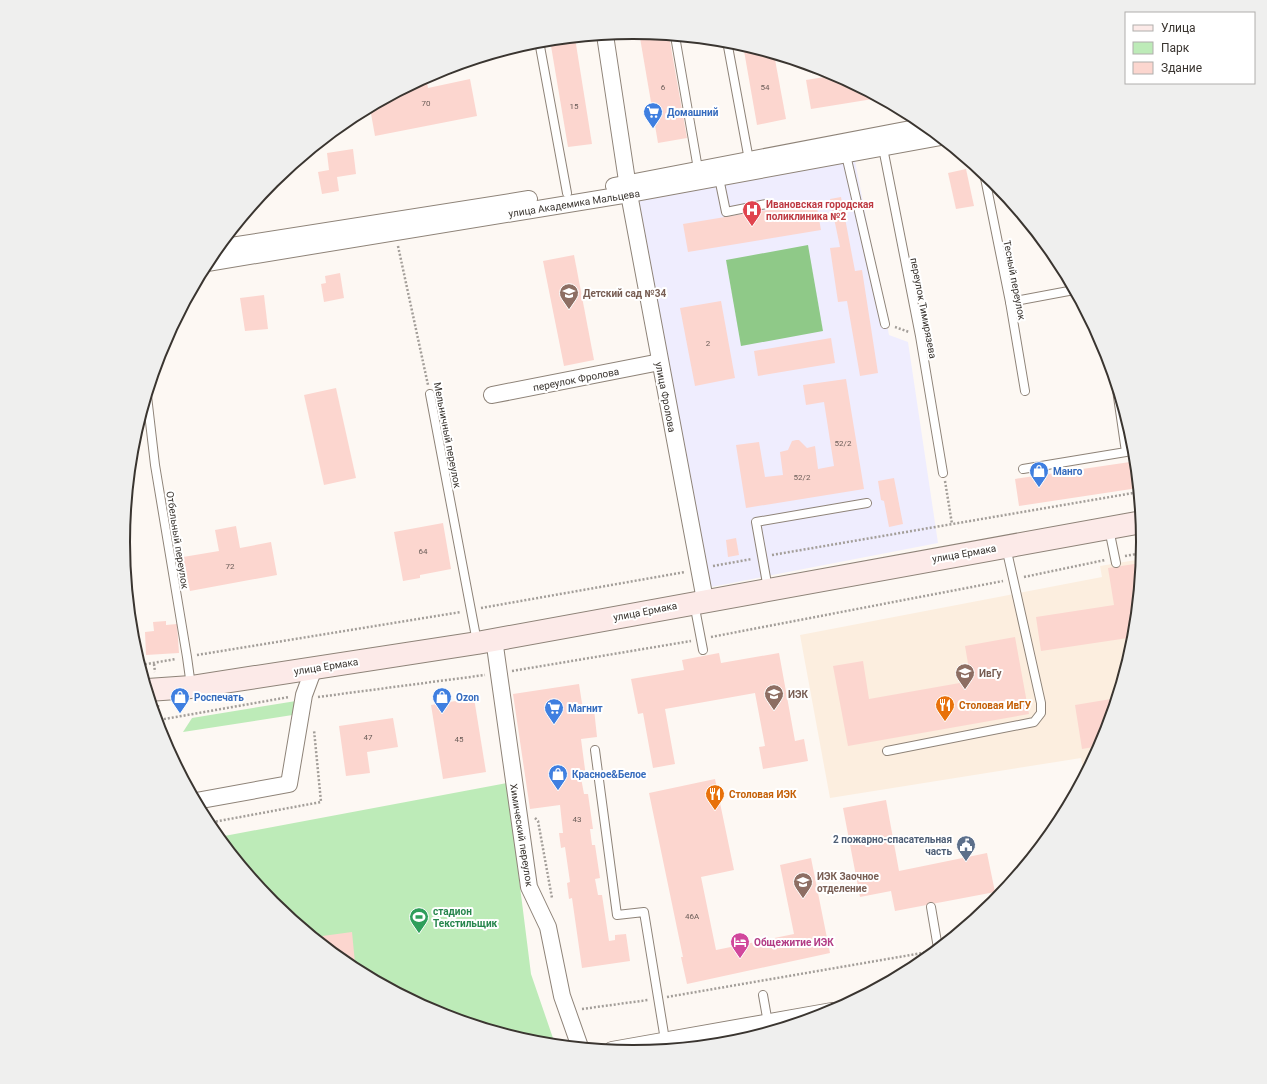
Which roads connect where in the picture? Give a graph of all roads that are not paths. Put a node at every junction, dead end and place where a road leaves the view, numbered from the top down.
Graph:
1 (605, 40) edge
2 (676, 41) edge
3 (540, 48) edge
4 (728, 48) edge
5 (915, 126) edge
6 (933, 138) edge
7 (845, 148) junction
8 (882, 148) junction
9 (749, 160) junction
10 (698, 169) junction
11 (719, 178) junction
12 (986, 183) edge
13 (628, 189) junction
14 (567, 193) junction
15 (766, 204) dead end
16 (226, 247) edge
17 (216, 262) edge
18 (1069, 291) edge
19 (1010, 302) junction
20 (885, 324) road end
21 (660, 362) junction
22 (1025, 391) dead end
23 (430, 394) road end
24 (492, 395) dead end
25 (149, 410) edge
26 (1122, 423) edge
27 (1023, 469) dead end
28 (943, 473) road end
29 (867, 503) dead end
30 (1135, 523) edge
31 (1109, 528) junction
32 (1006, 546) junction
33 (1115, 560) road end
34 (768, 589) junction
35 (699, 601) junction
36 (486, 641) junction
37 (703, 650) dead end
38 (314, 668) junction
39 (191, 687) junction
40 (153, 690) edge
41 (594, 750) dead end
42 (887, 751) dead end
43 (202, 800) edge
44 (932, 907) dead end
45 (937, 943) edge
46 (763, 996) dead end
47 (799, 1017) edge
48 (768, 1022) junction
49 (665, 1040) junction
50 (578, 1042) edge
51 (639, 1045) edge

1 - 13 street, улица Фролова
2 - 10 lane
3 - 14 lane
4 - 9 lane
5 - 7 street
6 - 8 street, улица Академика Мальцева
7 - 8 street, улица Академика Мальцева
7 - 9 street
7 - 11 street, улица Академика Мальцева
7 - 20 lane
8 - 28 lane, переулок Тимирязева
9 - 10 street
10 - 13 street
11 - 13 street, улица Академика Мальцева
11 - 15 lane
12 - 19 lane, Тесный переулок
13 - 14 street
13 - 17 street, улица Академика Мальцева
13 - 21 street, улица Фролова
14 - 16 street
18 - 19 lane
19 - 22 lane, Тесный переулок
21 - 24 street, переулок Фролова
21 - 35 street, улица Фролова
23 - 36 lane, Мельничный переулок
25 - 39 lane, Отбельный переулок
26 - 27 lane
29 - 34 lane
30 - 31 main road, улица Ермака
31 - 32 main road, улица Ермака
31 - 33 lane
32 - 34 main road, улица Ермака
32 - 42 lane
34 - 35 main road, улица Ермака
35 - 36 main road, улица Ермака
35 - 37 lane
36 - 38 main road, улица Ермака
36 - 50 street, Химический переулок
38 - 39 main road, улица Ермака
38 - 43 street
39 - 40 main road, улица Ермака
41 - 49 lane
44 - 45 lane
46 - 48 lane
47 - 48 street
48 - 49 street
49 - 51 street

